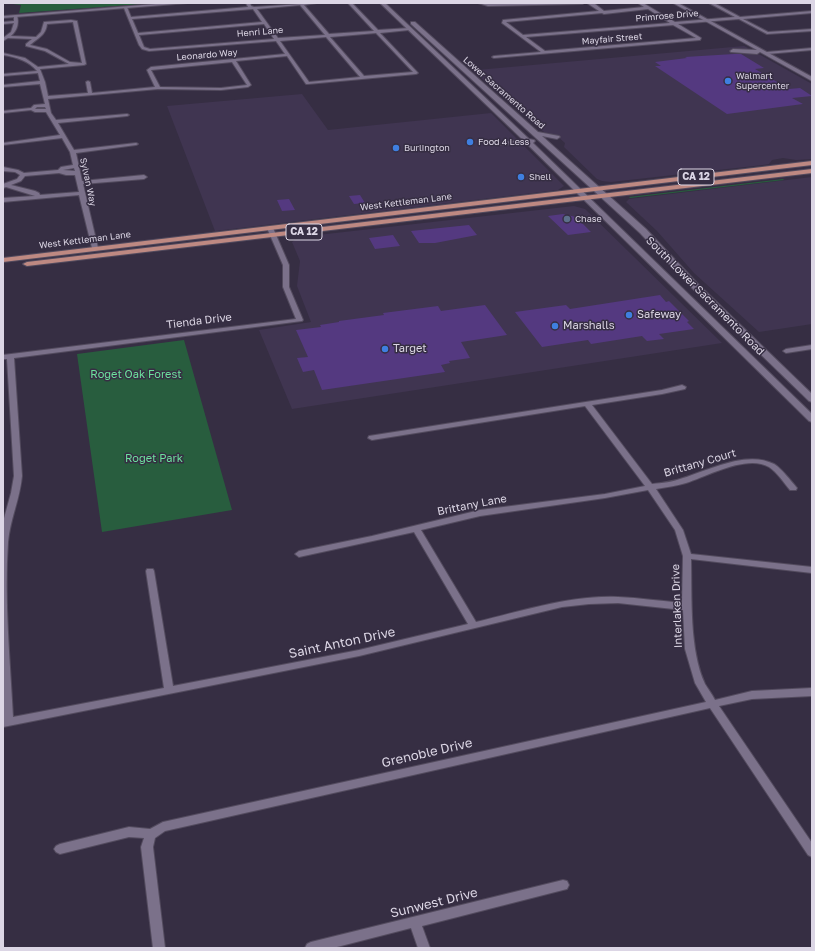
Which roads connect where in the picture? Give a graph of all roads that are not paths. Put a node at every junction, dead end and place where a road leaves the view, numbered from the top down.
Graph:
1 (186, 3) edge
2 (248, 3) edge
3 (315, 3) edge
4 (350, 3) edge
5 (382, 3) edge
6 (582, 3) edge
7 (589, 3) edge
8 (640, 3) edge
9 (675, 3) edge
10 (711, 3) edge
11 (301, 4) junction
12 (482, 4) edge
13 (559, 4) edge
14 (254, 5) edge
15 (126, 8) junction
16 (648, 8) junction
17 (812, 12) edge
18 (604, 13) junction
19 (16, 16) junction
20 (3, 17) edge
21 (131, 18) junction
22 (739, 18) junction
23 (409, 20) dead end
24 (706, 21) junction
25 (17, 22) junction
26 (3, 23) edge
27 (265, 23) junction
28 (674, 24) junction
29 (408, 28) junction
30 (812, 30) edge
31 (375, 31) junction
32 (137, 34) junction
33 (326, 35) junction
34 (524, 36) junction
35 (8, 37) junction
36 (38, 38) junction
37 (276, 39) junction
38 (3, 40) edge
39 (748, 45) junction
40 (812, 49) edge
41 (800, 50) junction
42 (764, 53) junction
43 (806, 53) dead end
44 (3, 54) edge
45 (544, 54) junction
46 (288, 56) junction
47 (494, 57) dead end
48 (234, 61) junction
49 (74, 64) junction
50 (39, 70) junction
51 (3, 75) edge
52 (363, 78) junction
53 (812, 79) edge
54 (43, 82) junction
55 (88, 82) dead end
56 (812, 83) edge
57 (3, 86) edge
58 (158, 88) junction
59 (90, 94) junction
60 (46, 98) junction
61 (48, 107) junction
62 (3, 112) edge
63 (525, 113) dead end
64 (516, 114) junction
65 (127, 115) dead end
66 (54, 122) junction
67 (532, 129) junction
68 (63, 136) junction
69 (527, 142) junction
70 (3, 144) edge
71 (136, 144) dead end
72 (504, 144) dead end
73 (73, 152) junction
74 (563, 157) junction
75 (812, 163) edge
76 (76, 166) junction
77 (3, 170) edge
78 (59, 171) junction
79 (812, 171) edge
80 (78, 173) junction
81 (23, 175) junction
82 (144, 177) dead end
83 (80, 183) junction
84 (5, 186) edge
85 (598, 188) junction
86 (580, 190) junction
87 (82, 193) junction
88 (605, 196) junction
89 (38, 197) junction
90 (587, 198) junction
91 (3, 200) edge
92 (271, 232) junction
93 (95, 248) junction
94 (3, 260) edge
95 (3, 266) edge
96 (812, 347) edge
97 (786, 351) dead end
98 (6, 357) edge
99 (682, 387) dead end
100 (780, 387) junction
101 (812, 399) edge
102 (587, 404) junction
103 (812, 408) edge
104 (812, 419) edge
105 (372, 438) dead end
106 (651, 488) junction
107 (793, 488) dead end
108 (7, 510) edge
109 (416, 528) junction
110 (299, 554) dead end
111 (687, 556) junction
112 (812, 570) edge
113 (150, 571) dead end
114 (687, 607) junction
115 (474, 626) junction
116 (169, 690) junction
117 (812, 692) edge
118 (712, 704) junction
119 (6, 722) edge
120 (151, 834) junction
121 (60, 849) dead end
122 (812, 852) edge
123 (563, 885) dead end
124 (415, 922) junction
125 (159, 948) edge
126 (311, 948) edge
127 (424, 948) edge

1 - 15 main road
2 - 14 street
3 - 11 street
4 - 31 street
5 - 29 main road, Lower Sacramento Road
6 - 13 street
7 - 18 street
8 - 16 street
9 - 24 main road
10 - 22 street
11 - 14 street
11 - 33 street
12 - 13 street
14 - 21 street
14 - 27 street
15 - 19 main road
15 - 21 street
16 - 18 street
16 - 28 street
17 - 22 street, Primrose Drive
18 - 34 street
19 - 20 main road
19 - 25 street
21 - 32 street
22 - 24 street, Primrose Drive
22 - 30 street
23 - 64 main road, Lower Sacramento Road
24 - 28 street, Primrose Drive
24 - 39 main road
25 - 26 street
25 - 35 street
27 - 32 street
27 - 37 street
28 - 34 street, Primrose Drive
28 - 45 street, Mayfair Street
29 - 31 street, Henri Lane
29 - 69 main road, Lower Sacramento Road
31 - 33 street, Henri Lane
31 - 52 street
32 - 37 street, Henri Lane
33 - 37 street, Henri Lane
33 - 52 street
34 - 45 street
35 - 36 street
35 - 38 street
36 - 49 street
36 - 49 street
37 - 46 street
39 - 42 main road
39 - 42 main road
40 - 41 street
41 - 42 street
41 - 43 street
42 - 53 main road
42 - 56 main road
44 - 50 street
45 - 47 street, Mayfair Street
46 - 48 street, Leonardo Way
46 - 52 street
48 - 58 street, Leonardo Way
48 - 58 street
49 - 50 street
50 - 51 street
50 - 54 street, Sylvan Way
54 - 57 street
54 - 60 street, Sylvan Way
55 - 59 street
58 - 59 street
59 - 60 street
60 - 61 street, Sylvan Way
61 - 62 street
61 - 66 street, Sylvan Way
63 - 64 main road
64 - 67 main road, Lower Sacramento Road
65 - 66 street
66 - 68 street, Sylvan Way
67 - 74 main road, Lower Sacramento Road
67 - 74 main road
68 - 70 street
68 - 73 street, Sylvan Way
69 - 72 main road
69 - 74 main road
69 - 86 main road, Lower Sacramento Road
71 - 73 street
73 - 76 street, Sylvan Way
74 - 85 main road, Lower Sacramento Road
75 - 85 main road, West Kettleman Lane / CA 12
76 - 78 street
76 - 80 street, Sylvan Way
77 - 81 street
78 - 80 street
78 - 81 street
79 - 88 main road, West Kettleman Lane / CA 12
80 - 83 street, Sylvan Way
81 - 84 street
82 - 83 street
83 - 87 street, Sylvan Way
84 - 89 street
85 - 86 main road, West Kettleman Lane / CA 12
85 - 88 main road, Lower Sacramento Road
86 - 90 main road, South Lower Sacramento Road
86 - 92 main road, West Kettleman Lane / CA 12
87 - 89 street
87 - 93 street, Sylvan Way
88 - 90 main road, West Kettleman Lane / CA 12
88 - 101 main road, South Lower Sacramento Road
89 - 91 street
90 - 92 main road, West Kettleman Lane / CA 12
90 - 100 main road, South Lower Sacramento Road
92 - 93 main road, West Kettleman Lane / CA 12
92 - 95 main road, West Kettleman Lane / CA 12
92 - 98 street, Tienda Drive
93 - 94 main road, West Kettleman Lane / CA 12
96 - 97 street
98 - 108 street
99 - 102 street
100 - 103 main road
100 - 104 main road, South Lower Sacramento Road
102 - 105 street
102 - 106 street, Interlaken Drive
106 - 107 street, Brittany Court
106 - 109 street, Brittany Lane
106 - 111 street, Interlaken Drive
108 - 119 street
109 - 110 street, Brittany Lane
109 - 115 street
111 - 112 street
111 - 114 street, Interlaken Drive
113 - 116 street
114 - 115 street, Saint Anton Drive
114 - 118 street, Interlaken Drive
115 - 116 street, Saint Anton Drive
116 - 119 street, Saint Anton Drive
117 - 118 street, Grenoble Drive
118 - 120 street, Grenoble Drive
118 - 122 street, Interlaken Drive
120 - 121 street
120 - 125 street
123 - 124 street, Sunwest Drive
124 - 126 street, Sunwest Drive
124 - 127 street

